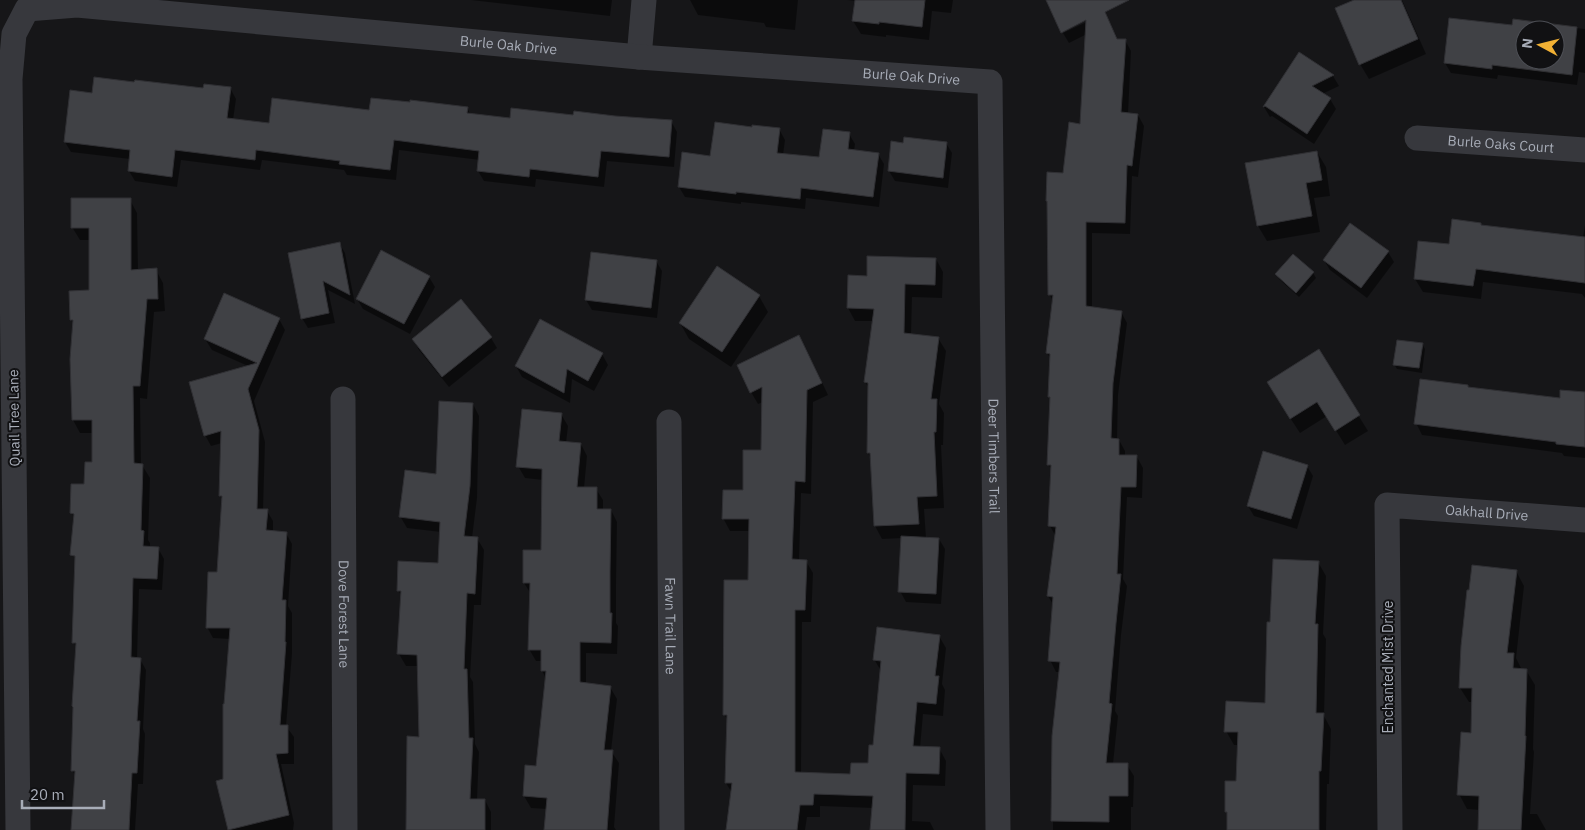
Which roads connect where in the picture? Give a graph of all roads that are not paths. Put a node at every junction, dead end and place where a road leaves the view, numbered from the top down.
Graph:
1 (644, 0) edge
2 (27, 9) joint
3 (639, 57) junction
4 (990, 82) joint
5 (1417, 138) dead end
6 (1585, 150) edge
7 (343, 399) dead end
8 (670, 422) dead end
9 (1387, 505) joint
10 (1585, 520) edge
11 (18, 830) edge
12 (345, 830) edge
13 (672, 830) edge
14 (998, 830) edge
15 (1390, 830) edge

1 - 3 street
2 - 3 street, Burle Oak Drive
2 - 11 street, Quail Tree Lane
3 - 4 street, Burle Oak Drive
4 - 14 street, Deer Timbers Trail
5 - 6 street, Burle Oaks Court
7 - 12 street, Dove Forest Lane
8 - 13 street, Fawn Trail Lane
9 - 10 street, Oakhall Drive
9 - 15 street, Enchanted Mist Drive

